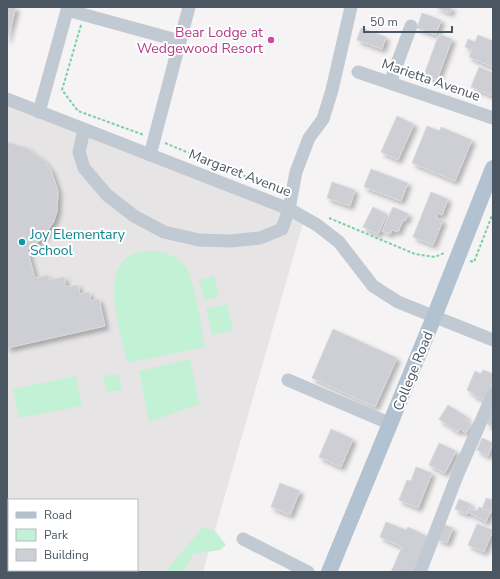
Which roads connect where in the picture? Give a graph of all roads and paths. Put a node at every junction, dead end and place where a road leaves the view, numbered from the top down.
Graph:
1 (189, 7) edge
2 (351, 7) edge
3 (67, 8) edge
4 (84, 14) junction
5 (411, 26) dead end
6 (180, 41) junction
7 (358, 72) dead end
8 (390, 83) junction
9 (7, 99) edge
10 (39, 112) junction
11 (493, 118) edge
12 (84, 130) junction
13 (154, 139) junction
14 (150, 156) junction
15 (493, 168) edge
16 (270, 187) dead end
17 (289, 209) junction
18 (493, 213) edge
19 (328, 217) dead end
20 (458, 256) junction
21 (434, 317) junction
22 (493, 340) edge
23 (288, 380) dead end
24 (493, 394) edge
25 (391, 424) junction
26 (243, 539) dead end
27 (308, 572) edge
28 (329, 572) edge
29 (420, 572) edge

1 - 6 street
2 - 17 street
3 - 4 street
3 - 10 street
4 - 6 street
4 - 13 path
5 - 8 street
6 - 13 street
7 - 8 street, Marietta Avenue
8 - 11 street, Marietta Avenue
9 - 10 street, Margaret Avenue
10 - 12 street, Margaret Avenue
12 - 14 street, Margaret Avenue
12 - 17 street
13 - 14 street
13 - 16 path
14 - 17 street, Margaret Avenue
15 - 20 main road, College Road
17 - 21 street, Margaret Avenue
18 - 20 path
19 - 20 path
20 - 21 main road, College Road
21 - 22 street, Margaret Avenue
21 - 25 main road, College Road
23 - 25 street
24 - 29 street
25 - 28 main road, College Road
26 - 27 street

